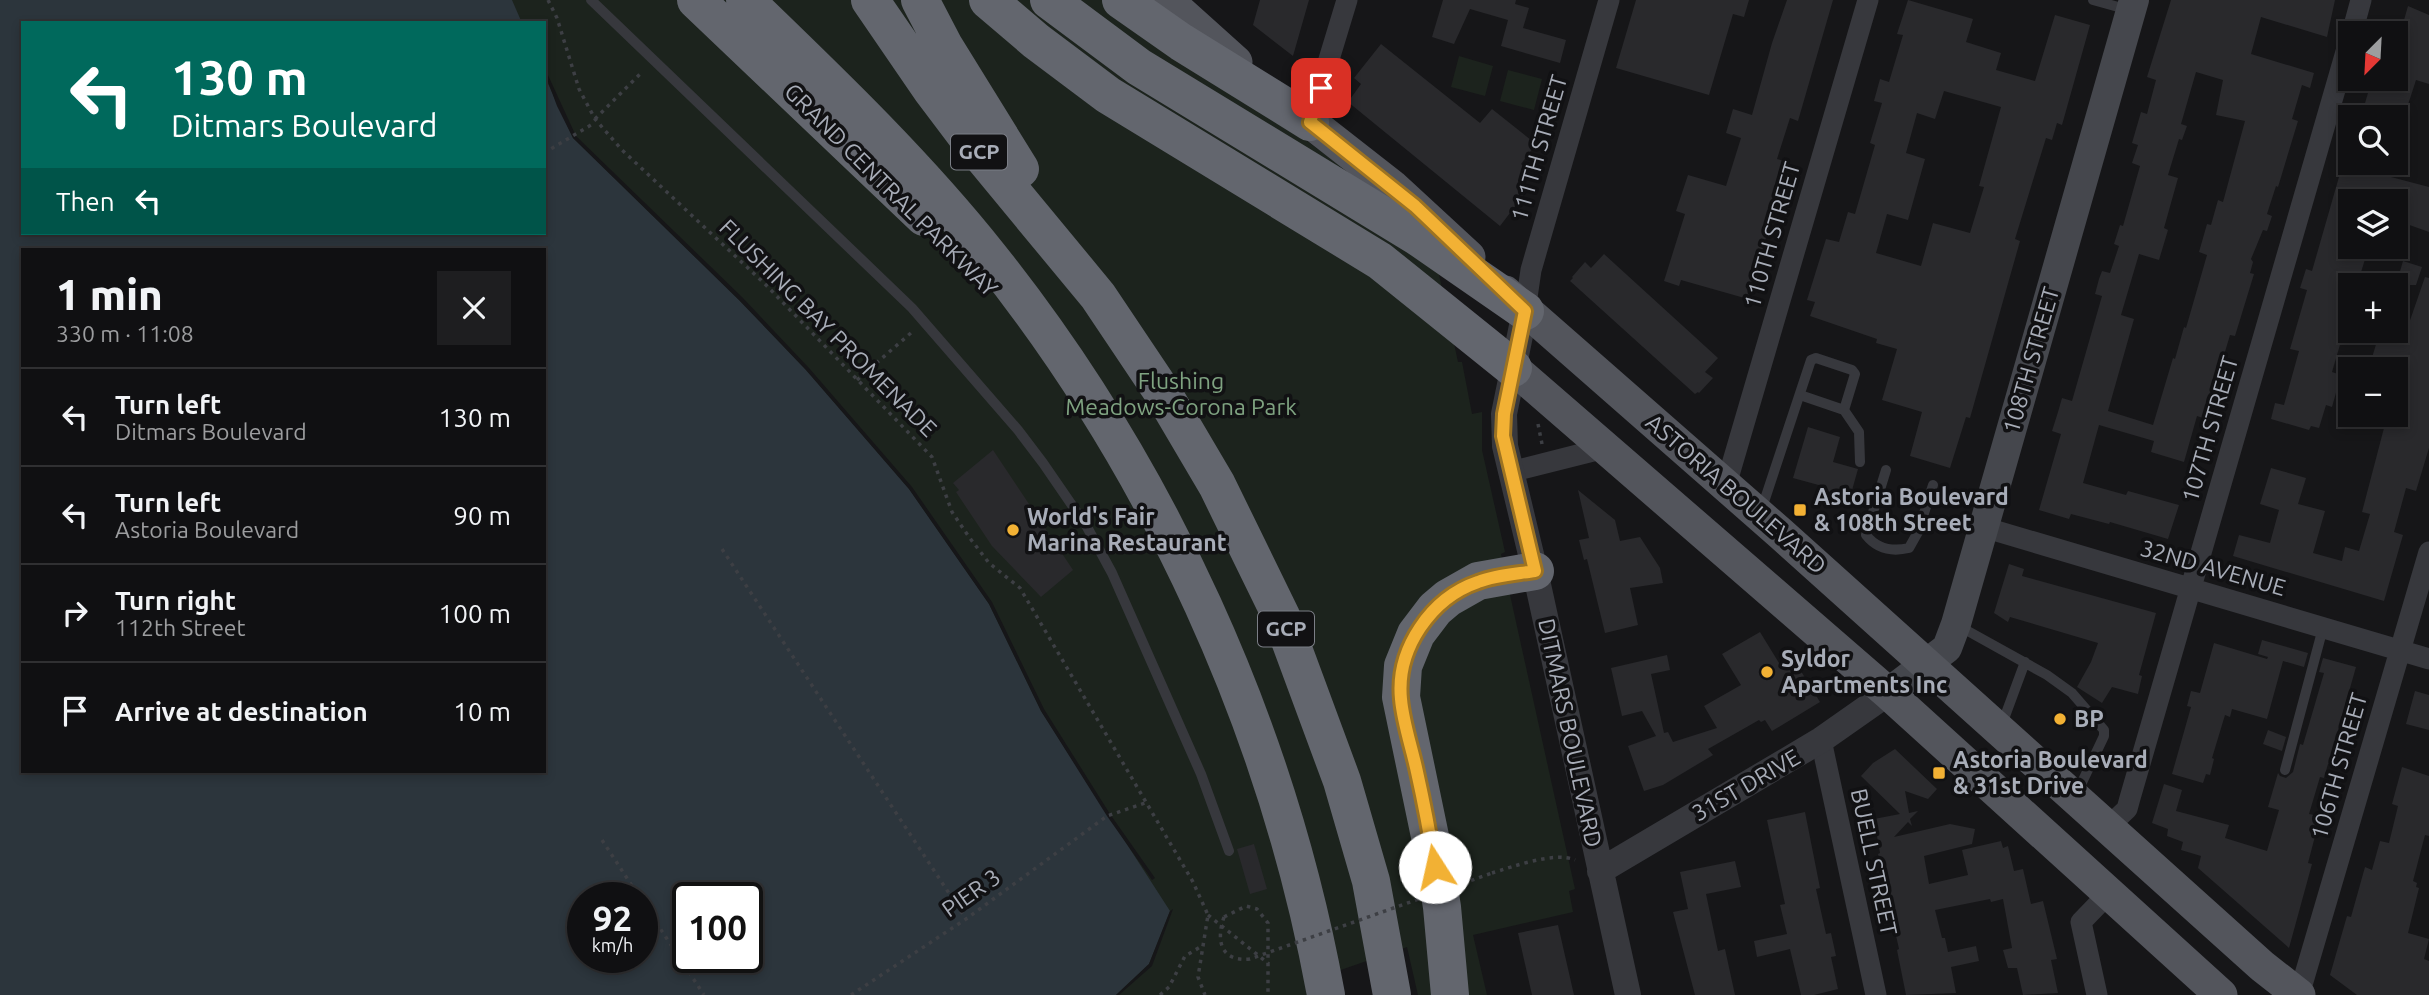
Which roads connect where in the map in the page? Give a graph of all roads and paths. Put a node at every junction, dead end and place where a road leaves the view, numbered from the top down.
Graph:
1 (548, 0) edge
2 (592, 0) edge
3 (695, 0) edge
4 (870, 0) edge
5 (920, 0) edge
6 (988, 0) edge
7 (1049, 0) edge
8 (1121, 0) edge
9 (1167, 0) edge
10 (1347, 0) edge
11 (1609, 0) edge
12 (1868, 0) edge
13 (2094, 0) edge
14 (2361, 0) edge
15 (2133, 5) edge
16 (734, 14) edge
17 (2355, 21) edge
18 (654, 59) junction
19 (2338, 81) edge
20 (595, 119) junction
21 (1310, 122) junction
22 (591, 125) dead end
23 (546, 152) edge
24 (1098, 296) junction
25 (1525, 311) junction
26 (925, 321) junction
27 (1513, 368) junction
28 (857, 380) junction
29 (1800, 395) junction
30 (1843, 410) junction
31 (1536, 419) dead end
32 (1605, 447) junction
33 (1545, 453) dead end
34 (1860, 462) dead end
35 (1885, 470) dead end
36 (1510, 472) junction
37 (1726, 485) junction
38 (1933, 485) dead end
39 (1759, 514) junction
40 (1983, 527) junction
41 (722, 548) dead end
42 (2429, 552) edge
43 (1535, 571) junction
44 (2191, 589) junction
45 (1956, 624) junction
46 (2323, 628) junction
47 (2400, 650) junction
48 (2429, 659) edge
49 (2025, 662) junction
50 (1927, 663) junction
51 (1888, 693) junction
52 (2000, 729) junction
53 (1821, 740) junction
54 (2285, 770) dead end
55 (2075, 797) junction
56 (1144, 803) junction
57 (2108, 827) junction
58 (602, 840) dead end
59 (1229, 852) dead end
60 (1569, 857) dead end
61 (1600, 871) junction
62 (629, 882) edge
63 (2109, 893) junction
64 (1208, 915) junction
65 (966, 919) junction
66 (658, 926) edge
67 (1202, 946) junction
68 (1269, 964) junction
69 (704, 995) edge
70 (851, 995) edge
71 (1160, 995) edge
72 (1205, 995) edge
73 (1268, 995) edge
74 (1326, 995) edge
75 (1392, 995) edge
76 (1450, 995) edge
77 (1628, 995) edge
78 (1876, 995) edge
79 (2097, 995) edge
80 (2221, 995) edge
81 (2299, 995) edge

1 - 20 path, FLUSHING BAY PROMENADE
2 - 18 lane
3 - 16 highway, GRAND CENTRAL PARKWAY
4 - 24 highway, GCP
5 - 24 highway
6 - 27 highway
7 - 25 highway
8 - 21 highway
9 - 21 main road, ASTORIA BOULEVARD
10 - 21 street
11 - 25 street, 111TH STREET
12 - 37 street, 110TH STREET
13 - 15 lane
14 - 17 street, 107TH STREET
15 - 40 main road, 108TH STREET
16 - 74 highway, GRAND CENTRAL PARKWAY / GCP
18 - 20 path
18 - 26 lane
19 - 44 street, 107TH STREET
20 - 28 path, FLUSHING BAY PROMENADE
21 - 25 main road, ASTORIA BOULEVARD
22 - 23 path
24 - 75 highway, GCP
25 - 27 street, DITMARS BOULEVARD
25 - 37 main road, ASTORIA BOULEVARD
26 - 28 path
26 - 59 lane
27 - 32 main road
27 - 36 street, DITMARS BOULEVARD
28 - 56 path, FLUSHING BAY PROMENADE
29 - 30 lane
29 - 30 lane
29 - 39 lane
30 - 34 lane
31 - 33 path
32 - 36 street
32 - 51 main road
35 - 38 lane
36 - 43 street, DITMARS BOULEVARD
37 - 39 main road, ASTORIA BOULEVARD
39 - 50 main road, ASTORIA BOULEVARD
40 - 44 street, 32ND AVENUE
40 - 45 main road, 108TH STREET
41 - 65 path
42 - 47 street, 106TH STREET
43 - 61 street, DITMARS BOULEVARD
43 - 76 highway
44 - 46 street, 32ND AVENUE
44 - 57 street, 107TH STREET
45 - 49 lane
45 - 50 main road, 108TH STREET
46 - 47 street, 32ND AVENUE
46 - 54 lane
47 - 48 street, 32ND AVENUE
47 - 81 street, 106TH STREET
49 - 52 lane
49 - 55 lane
50 - 51 main road, 108TH STREET
50 - 52 main road, ASTORIA BOULEVARD
51 - 53 street, 31ST DRIVE
51 - 63 main road
52 - 55 main road, ASTORIA BOULEVARD
53 - 61 street, 31ST DRIVE
53 - 78 street, BUELL STREET
55 - 57 main road, ASTORIA BOULEVARD
56 - 64 path, FLUSHING BAY PROMENADE
56 - 65 path, PIER 3
57 - 81 main road, ASTORIA BOULEVARD
58 - 62 path
60 - 68 path, bridge
61 - 77 street, DITMARS BOULEVARD
63 - 79 street
63 - 80 main road
64 - 67 path
64 - 68 path
65 - 70 path, PIER 3
66 - 69 path
67 - 71 path
67 - 72 path
68 - 73 path

